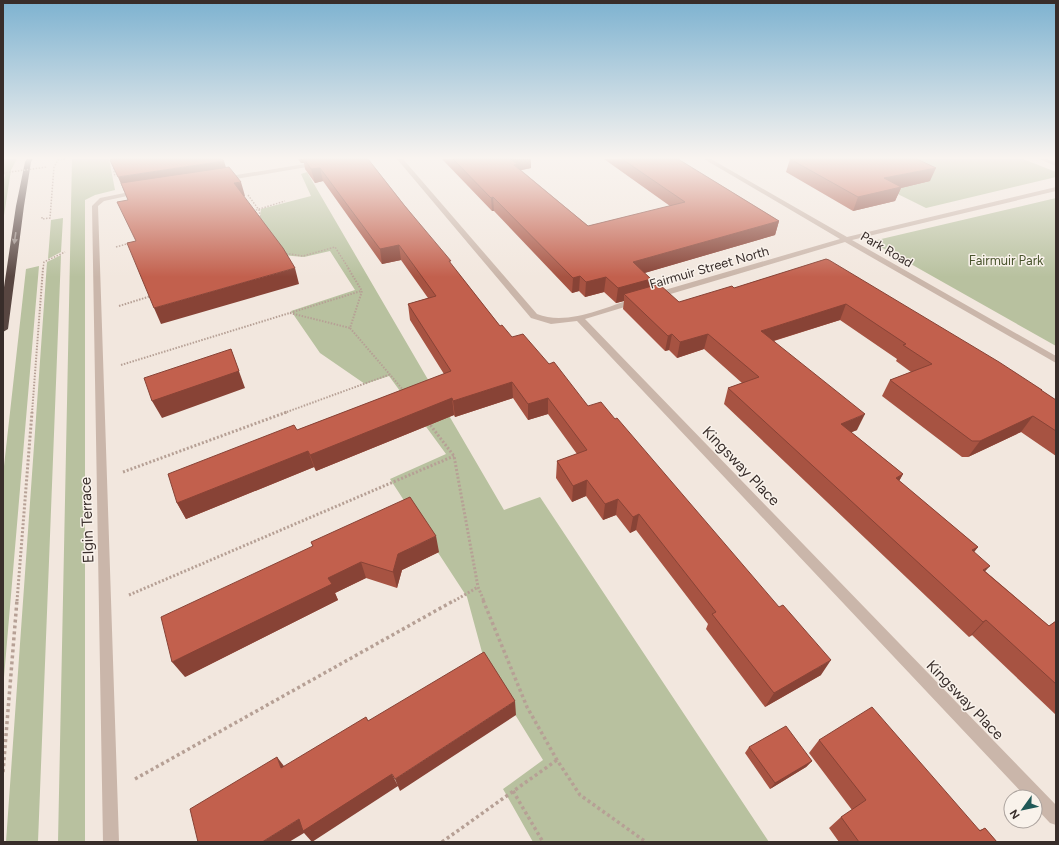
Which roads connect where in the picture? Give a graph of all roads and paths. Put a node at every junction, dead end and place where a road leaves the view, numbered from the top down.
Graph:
1 (21, 198) edge
2 (52, 198) edge
3 (105, 198) edge
4 (250, 198) edge
5 (434, 198) edge
6 (775, 198) edge
7 (1017, 198) edge
8 (285, 202) dead end
9 (259, 210) junction
10 (43, 212) dead end
11 (252, 212) edge
12 (261, 223) edge
13 (846, 240) junction
14 (133, 243) edge
15 (278, 247) edge
16 (65, 252) dead end
17 (96, 252) junction
18 (362, 291) junction
19 (157, 294) edge
20 (98, 313) junction
21 (289, 313) junction
22 (578, 318) junction
23 (350, 328) junction
24 (3, 329) edge
25 (1056, 360) edge
26 (100, 372) junction
27 (391, 374) junction
28 (409, 397) edge
29 (427, 421) edge
30 (454, 456) junction
31 (102, 480) junction
32 (478, 587) junction
33 (105, 605) junction
34 (557, 760) junction
35 (3, 772) edge
36 (513, 791) junction
37 (110, 793) junction
38 (1056, 817) edge
39 (111, 842) edge
40 (442, 842) edge
41 (543, 842) edge
42 (646, 842) edge

1 -> 24 highway
2 - 10 path
3 - 17 street, Elgin Terrace
4 - 9 path
5 - 22 street
6 - 13 street, Park Road
7 - 13 street, Fairmuir Street North
8 - 9 path
9 - 11 path
9 - 12 path
13 - 22 street, Fairmuir Street North
13 - 25 street, Park Road
14 - 17 path
15 - 18 path
16 - 35 path
17 - 20 street, Elgin Terrace
18 - 21 path
18 - 23 path
19 - 20 path
20 - 26 street, Elgin Terrace
21 - 23 path
21 - 26 path
22 - 38 street, Kingsway Place
23 - 27 path
26 - 31 street, Elgin Terrace
27 - 28 path
27 - 31 path
29 - 30 path
30 - 32 path
30 - 33 path
31 - 33 street, Elgin Terrace
32 - 34 path
32 - 37 path
33 - 37 street, Elgin Terrace
34 - 36 path
34 - 42 path
36 - 40 path
36 - 41 path
37 - 39 street, Elgin Terrace

